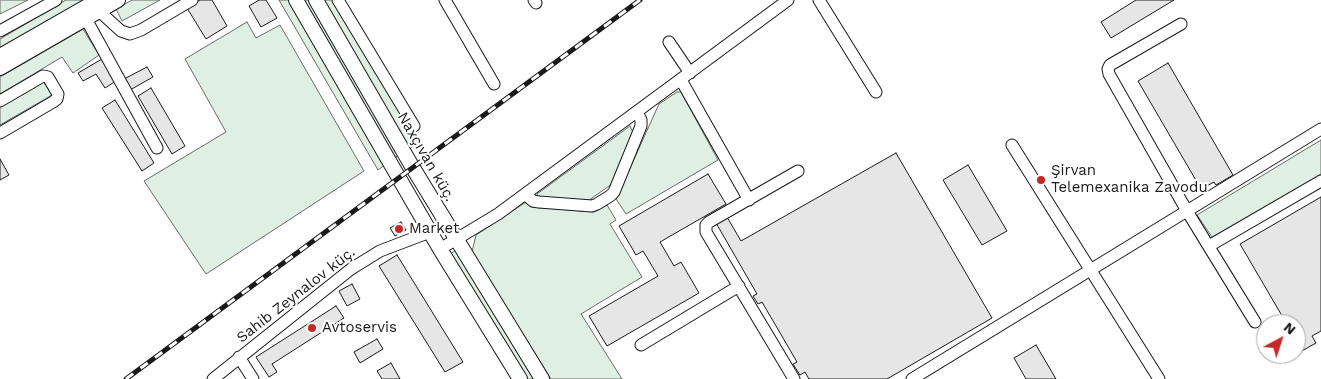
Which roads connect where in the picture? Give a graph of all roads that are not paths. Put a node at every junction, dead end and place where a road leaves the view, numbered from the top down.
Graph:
1 (56, 0) edge
2 (118, 0) edge
3 (192, 0) edge
4 (296, 0) edge
5 (316, 0) edge
6 (338, 0) edge
7 (445, 0) edge
8 (788, 0) edge
9 (819, 0) edge
10 (98, 6) edge
11 (86, 19) junction
12 (1181, 24) dead end
13 (0, 31) edge
14 (669, 42) dead end
15 (0, 56) edge
16 (0, 68) edge
17 (686, 76) junction
18 (494, 84) dead end
19 (876, 92) dead end
20 (0, 101) edge
21 (637, 112) junction
22 (414, 126) dead end
23 (1321, 129) edge
24 (0, 133) edge
25 (1012, 145) dead end
26 (157, 148) dead end
27 (798, 171) dead end
28 (1321, 181) edge
29 (525, 194) junction
30 (749, 200) junction
31 (1187, 211) junction
32 (430, 232) junction
33 (456, 240) junction
34 (1209, 246) junction
35 (440, 249) junction
36 (1091, 269) junction
37 (739, 286) junction
38 (1255, 322) dead end
39 (641, 345) dead end
40 (239, 357) junction
41 (213, 379) edge
42 (253, 379) edge
43 (520, 379) edge
44 (542, 379) edge
45 (794, 379) edge
46 (912, 379) edge
47 (1159, 379) edge

1 - 13 street
2 - 10 main road
3 - 10 street
4 - 32 main road
5 - 33 main road, Naxçıvan küç.
6 - 22 street
7 - 18 street
8 - 17 street
9 - 19 street
10 - 11 main road
10 - 15 main road
11 - 16 main road
11 - 26 street
12 - 31 street
14 - 17 street
17 - 21 street
17 - 30 street
20 - 24 street
21 - 29 street
21 - 29 street
23 - 31 street
25 - 36 street
27 - 30 street
28 - 34 street
29 - 33 street
30 - 37 street
31 - 34 street
31 - 36 street
32 - 35 main road
32 - 40 street, Sahib Zeynalov küç.
33 - 35 street
33 - 44 main road, Naxçıvan küç.
34 - 38 street
35 - 43 main road
36 - 46 street
36 - 47 street
37 - 39 street
37 - 45 street
40 - 41 street, Sahib Zeynalov küç.
40 - 42 street

